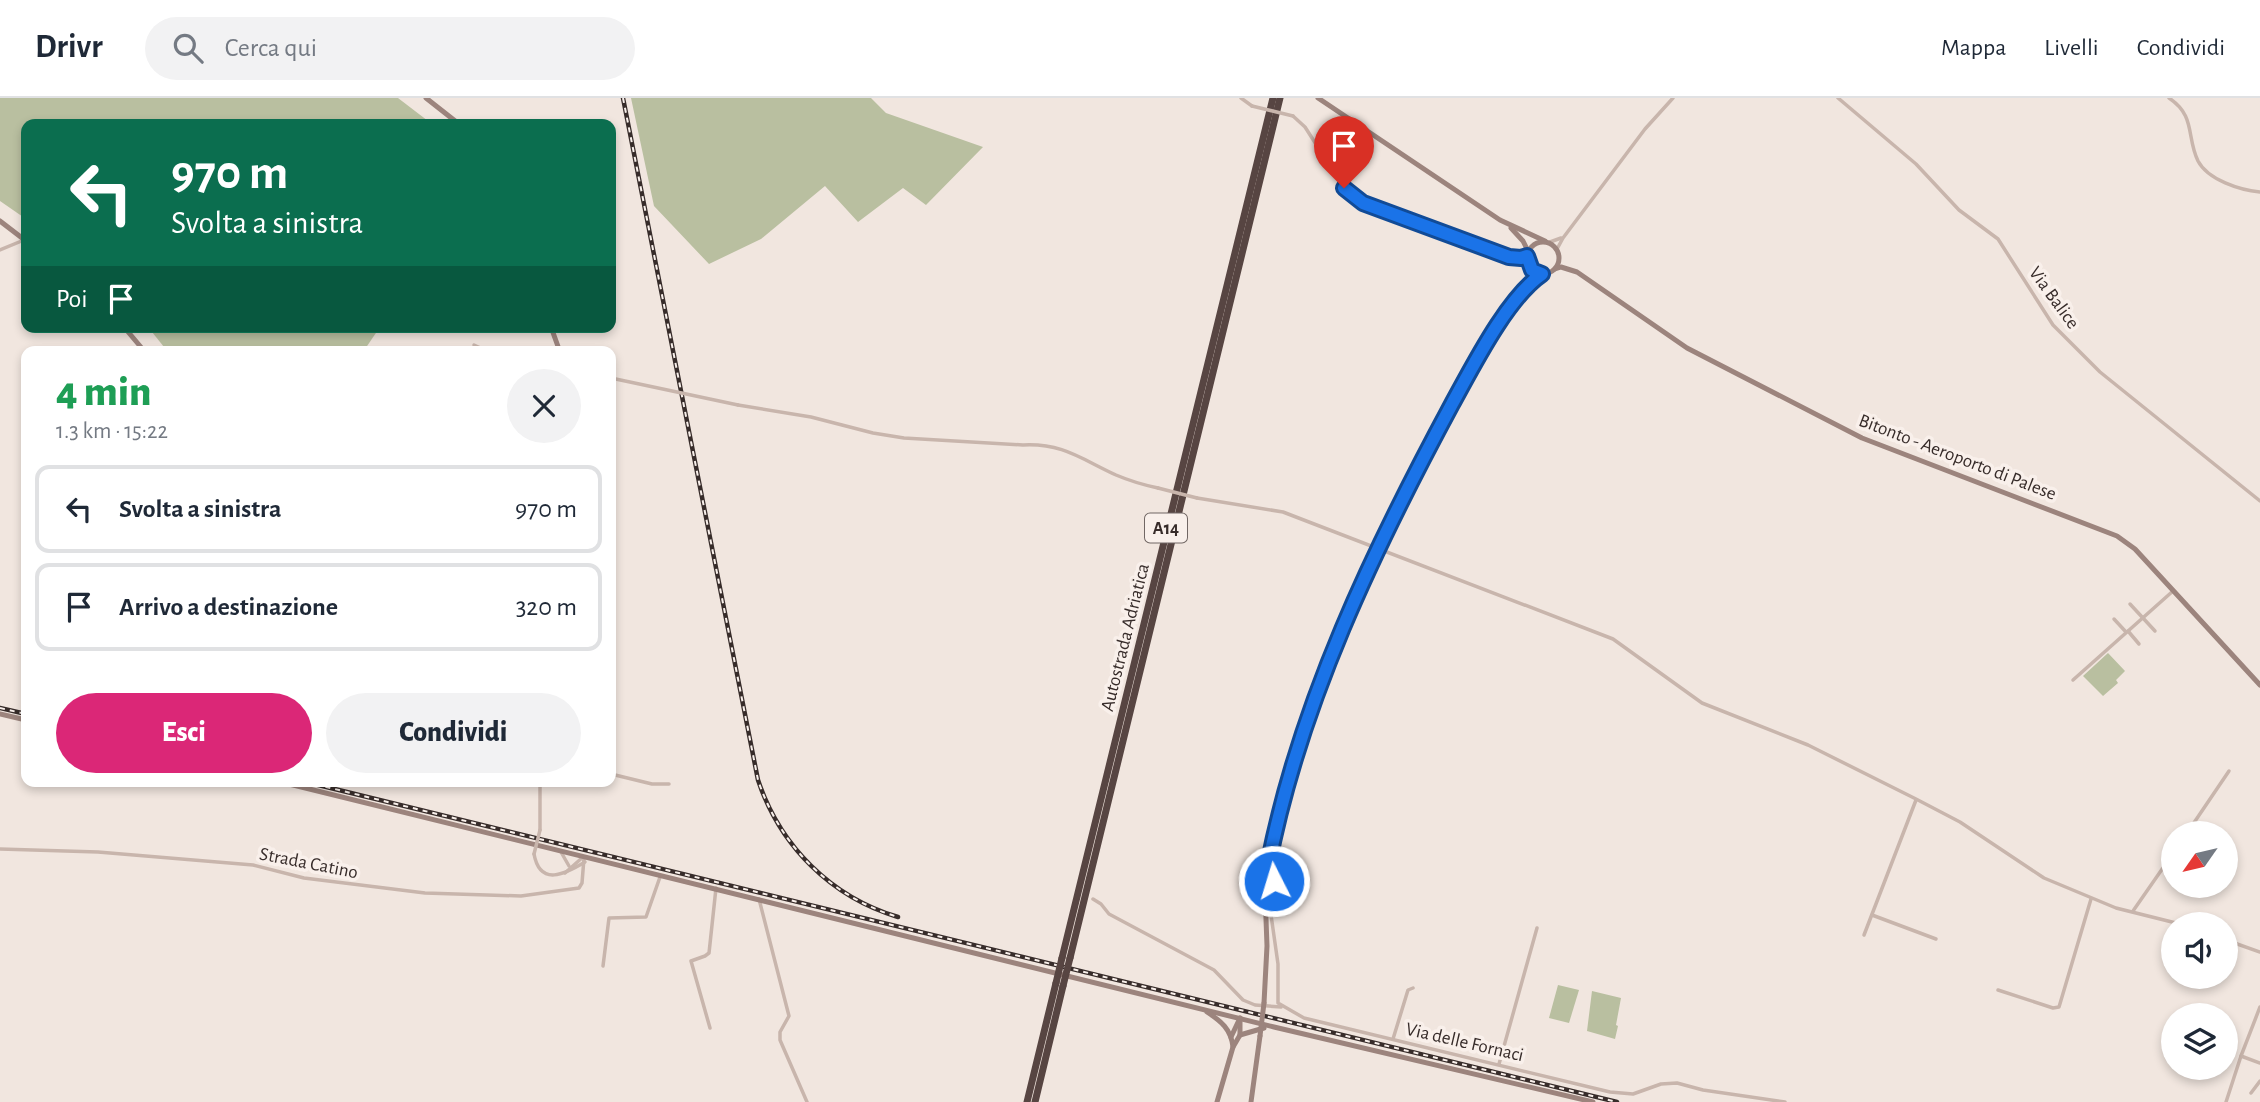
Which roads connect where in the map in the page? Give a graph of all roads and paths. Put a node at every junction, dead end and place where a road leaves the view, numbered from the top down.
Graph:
1 (426, 98) edge
2 (1241, 98) edge
3 (1273, 98) edge
4 (1280, 98) edge
5 (1318, 98) edge
6 (1673, 98) edge
7 (1838, 98) edge
8 (2169, 98) edge
9 (452, 119) edge
10 (2260, 192) edge
11 (1500, 220) junction
12 (0, 221) edge
13 (21, 236) edge
14 (1563, 238) junction
15 (21, 242) edge
16 (1547, 242) junction
17 (0, 250) edge
18 (1558, 251) junction
19 (1527, 254) junction
20 (1509, 257) junction
21 (1530, 268) junction
22 (1555, 270) junction
23 (1577, 272) junction
24 (1542, 274) junction
25 (1527, 287) junction
26 (616, 379) edge
27 (2260, 501) edge
28 (1378, 548) junction
29 (2174, 590) junction
30 (2130, 604) dead end
31 (2143, 618) junction
32 (2114, 619) dead end
33 (2155, 631) dead end
34 (2127, 632) junction
35 (2139, 644) dead end
36 (2073, 680) dead end
37 (2260, 685) edge
38 (0, 714) edge
39 (21, 719) edge
40 (2229, 771) dead end
41 (616, 775) edge
42 (669, 784) dead end
43 (301, 787) edge
44 (540, 787) edge
45 (1916, 799) junction
46 (2195, 821) edge
47 (0, 849) edge
48 (559, 850) junction
49 (584, 859) junction
50 (1268, 866) junction
51 (571, 869) junction
52 (2161, 871) edge
53 (583, 874) junction
54 (660, 875) junction
55 (716, 888) junction
56 (759, 899) junction
57 (1093, 899) dead end
58 (2091, 899) junction
59 (2133, 911) junction
60 (1872, 915) junction
61 (2161, 919) edge
62 (1537, 929) dead end
63 (1864, 935) dead end
64 (1936, 939) dead end
65 (2238, 944) edge
66 (2260, 952) edge
67 (1066, 958) junction
68 (603, 966) dead end
69 (1059, 985) junction
70 (1413, 988) dead end
71 (1998, 990) dead end
72 (2260, 1007) edge
73 (1283, 1008) junction
74 (1201, 1009) junction
75 (1240, 1018) junction
76 (1274, 1027) junction
77 (710, 1028) dead end
78 (1240, 1035) junction
79 (1231, 1037) junction
80 (1394, 1039) junction
81 (1233, 1047) junction
82 (2241, 1056) junction
83 (2260, 1062) edge
84 (1499, 1064) junction
85 (2260, 1081) edge
86 (2251, 1093) dead end
87 (807, 1102) edge
88 (1027, 1102) edge
89 (1035, 1102) edge
90 (1217, 1102) edge
91 (1251, 1102) edge
92 (1593, 1102) edge
93 (1785, 1102) edge
94 (2226, 1102) edge

1 - 9 main road
2 - 20 street, bridge
3 - 67 highway, Autostrada Adriatica / A14
4 - 67 highway, Autostrada Adriatica / A14
5 - 11 main road
6 - 14 street
7 - 27 street, Via Balice
8 - 10 street
11 - 16 main road
11 - 19 main road
12 - 13 main road
14 - 16 street
14 - 18 street
15 - 17 street
16 - 18 main road
16 - 19 main road
18 - 22 main road
18 - 23 main road, Bitonto - Aeroporto di Palese
19 - 20 street
19 - 21 main road
20 - 21 street
21 - 24 main road
21 - 25 main road
22 - 23 main road
22 - 24 main road
23 - 29 main road, Bitonto - Aeroporto di Palese
24 - 25 main road
25 - 28 main road
26 - 28 street, bridge
28 - 45 street
28 - 50 main road
29 - 31 street
29 - 37 main road, Bitonto - Aeroporto di Palese
30 - 31 street
31 - 33 street
31 - 34 street
32 - 34 street
34 - 35 street
34 - 36 street
38 - 39 main road
40 - 46 street
41 - 42 street
43 - 48 main road
44 - 51 street, bridge
45 - 58 street
45 - 60 street
47 - 53 street, Strada Catino
48 - 49 main road
48 - 51 street
49 - 51 street
49 - 53 street
49 - 54 main road
50 - 73 street
50 - 91 main road, bridge
51 - 53 street
52 - 59 street
54 - 55 main road
54 - 68 street
55 - 56 main road
55 - 77 street
56 - 74 main road
56 - 87 street
57 - 73 street, Via delle Fornaci
58 - 59 street
58 - 71 street
59 - 61 street
60 - 63 street
60 - 64 street
62 - 84 street
65 - 66 street
67 - 69 highway, Autostrada Adriatica / A14, bridge
69 - 88 highway, Autostrada Adriatica / A14
69 - 89 highway, Autostrada Adriatica / A14
70 - 80 street
72 - 82 street
73 - 80 street, Via delle Fornaci
74 - 75 main road
74 - 79 main road
75 - 76 main road
75 - 78 main road
75 - 79 main road
76 - 78 main road
76 - 92 main road
78 - 81 main road
79 - 81 main road
80 - 84 street, Via delle Fornaci
81 - 90 main road
82 - 83 street
82 - 94 street
84 - 93 street, Via delle Fornaci
85 - 86 street

